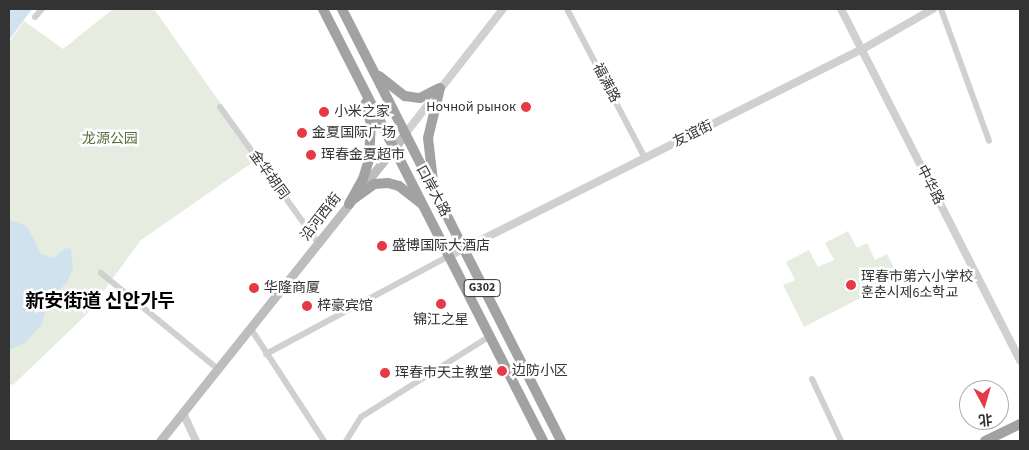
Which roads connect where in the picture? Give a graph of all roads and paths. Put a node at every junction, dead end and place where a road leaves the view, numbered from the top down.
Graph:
1 (42, 9) edge
2 (324, 9) edge
3 (342, 9) edge
4 (503, 9) edge
5 (567, 9) edge
6 (841, 9) edge
7 (933, 9) edge
8 (942, 9) edge
9 (35, 17) dead end
10 (861, 50) junction
11 (374, 73) junction
12 (360, 82) junction
13 (440, 88) junction
14 (220, 107) dead end
15 (405, 134) junction
16 (989, 141) dead end
17 (394, 148) junction
18 (645, 158) junction
19 (436, 197) junction
20 (349, 204) junction
21 (426, 206) junction
22 (318, 243) junction
23 (462, 249) junction
24 (451, 255) junction
25 (101, 273) dead end
26 (251, 329) junction
27 (490, 336) junction
28 (266, 354) junction
29 (1020, 360) edge
30 (219, 370) junction
31 (812, 379) dead end
32 (183, 413) junction
33 (1020, 424) edge
34 (160, 441) edge
35 (196, 441) edge
36 (324, 441) edge
37 (346, 441) edge
38 (543, 441) edge
39 (561, 441) edge
40 (841, 441) edge
41 (986, 441) edge

1 - 9 street
2 - 12 highway, 口岸大路 / G302
3 - 11 highway, 口岸大路 / G302
4 - 13 street, 沿河西街
5 - 18 street, 福满路
6 - 10 street, 中华路
7 - 10 street, 友谊街
8 - 16 street
10 - 18 street, 友谊街
10 - 29 street, 中华路
11 - 13 highway
11 - 15 highway, 口岸大路 / G302
12 - 17 highway, 口岸大路 / G302
12 - 20 highway
13 - 15 street, 沿河西街
13 - 19 highway
14 - 22 street, 金华胡同
15 - 17 main road, 沿河西街
15 - 19 highway, 口岸大路 / G302
17 - 20 main road, 沿河西街
17 - 21 highway, 口岸大路 / G302
18 - 23 street, 友谊街
19 - 23 highway, 口岸大路 / G302
20 - 21 highway
20 - 22 main road, 沿河西街
21 - 24 highway, 口岸大路 / G302
22 - 26 main road, 沿河西街
23 - 24 street, 友谊街
23 - 39 highway, 口岸大路 / G302
24 - 27 highway, 口岸大路 / G302
24 - 28 street
25 - 30 street
26 - 28 street
26 - 30 main road, 沿河西街
27 - 37 street
27 - 38 highway, 口岸大路 / G302
28 - 36 street
30 - 32 main road, 沿河西街
31 - 40 street
32 - 34 main road, 沿河西街
32 - 35 street
33 - 41 highway

